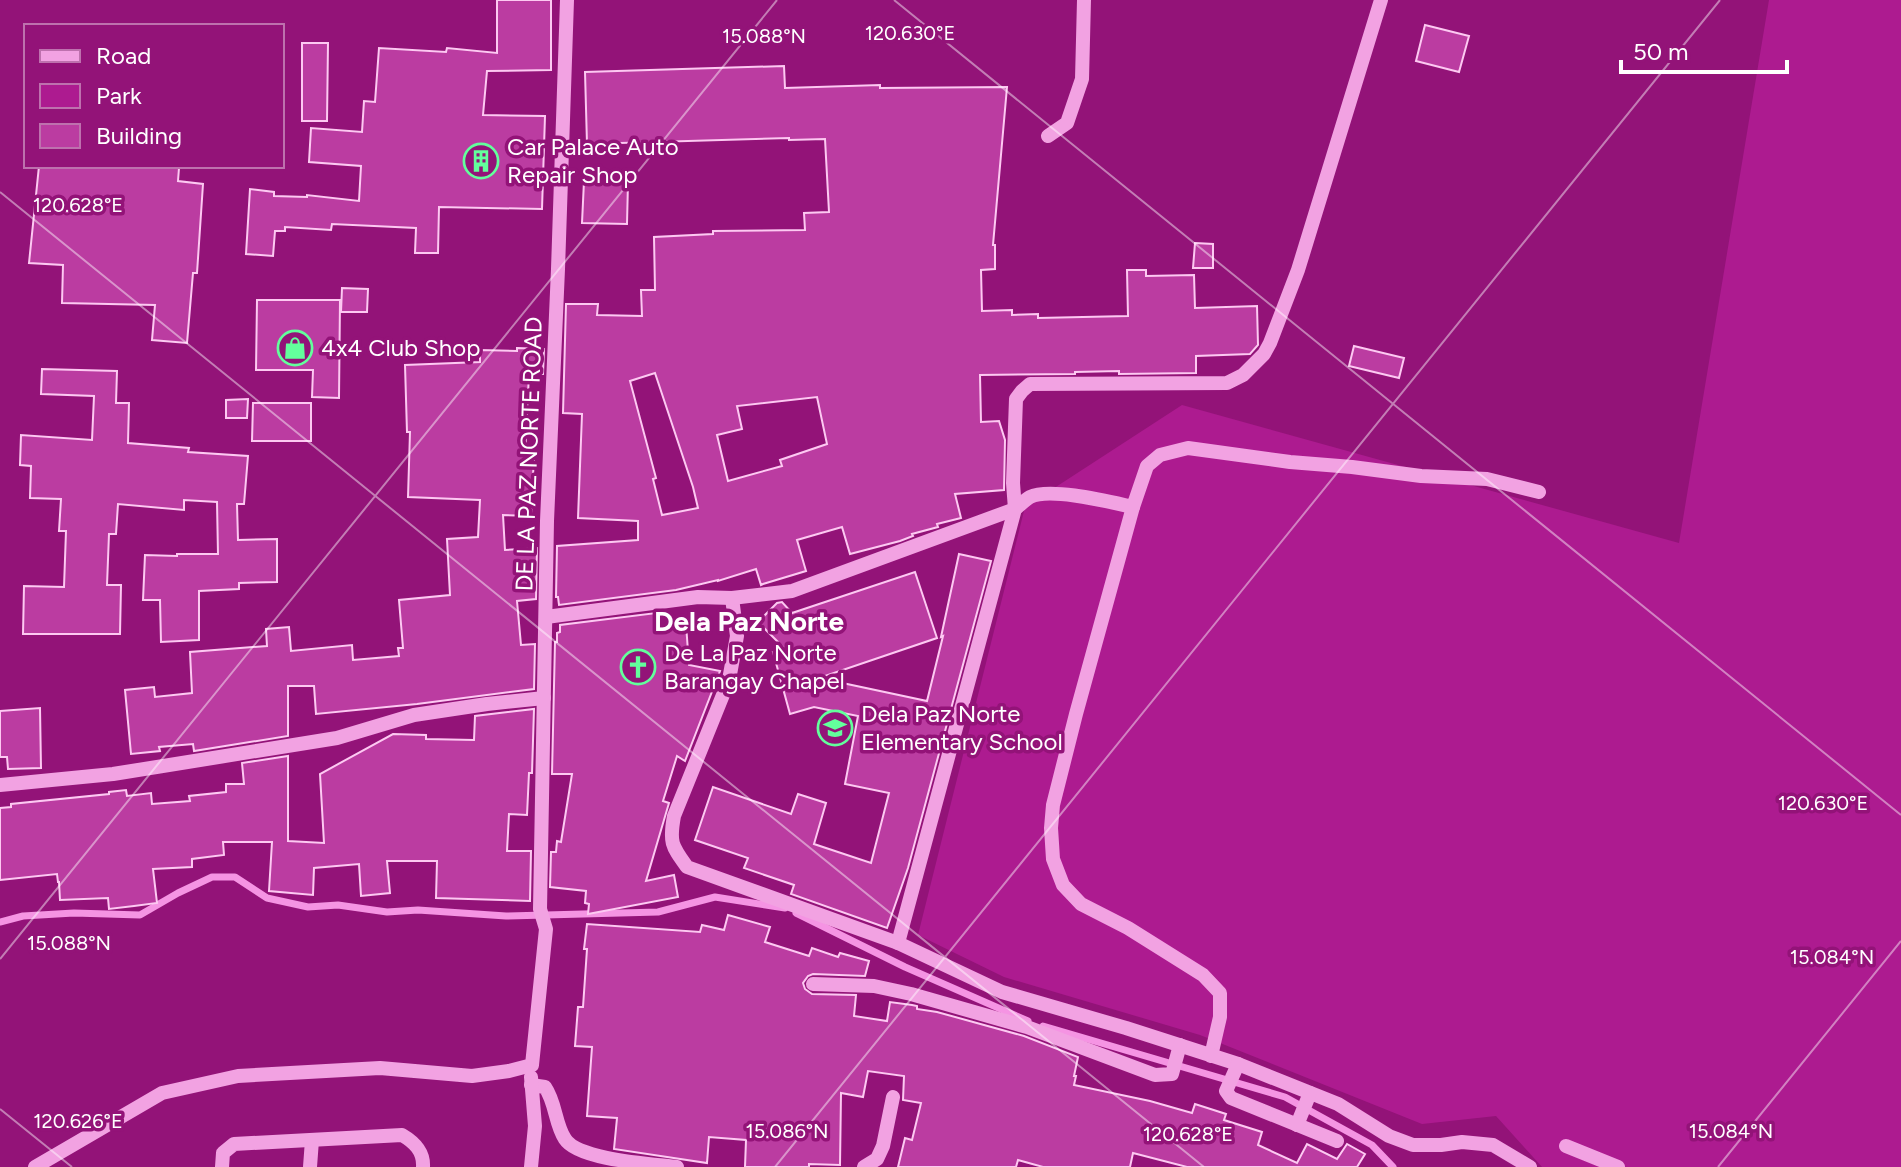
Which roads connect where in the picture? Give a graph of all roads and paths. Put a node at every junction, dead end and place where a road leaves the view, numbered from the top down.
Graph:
1 (567, 0) edge
2 (1084, 0) edge
3 (1381, 0) edge
4 (1048, 136) dead end
5 (1539, 492) dead end
6 (1133, 507) junction
7 (1015, 509) junction
8 (732, 598) junction
9 (546, 617) junction
10 (544, 698) junction
11 (0, 785) edge
12 (898, 943) junction
13 (813, 984) dead end
14 (1179, 1050) junction
15 (1211, 1056) junction
16 (532, 1065) junction
17 (1236, 1067) junction
18 (531, 1085) junction
19 (893, 1097) dead end
20 (1304, 1109) junction
21 (312, 1140) junction
22 (1337, 1141) dead end
23 (1566, 1146) dead end
24 (35, 1167) edge
25 (222, 1167) edge
26 (310, 1167) edge
27 (423, 1167) edge
28 (531, 1167) edge
29 (677, 1167) edge
30 (864, 1167) edge
31 (1530, 1167) edge
32 (1618, 1167) edge

1 - 9 street, DE LA PAZ NORTE ROAD
2 - 4 street
3 - 7 street
5 - 6 street
6 - 7 street
6 - 15 street
7 - 8 street
7 - 12 street
8 - 9 street
8 - 12 street
9 - 10 street, DE LA PAZ NORTE ROAD
10 - 11 street
10 - 16 street, DE LA PAZ NORTE ROAD
12 - 14 street
13 - 14 street
14 - 15 street
15 - 17 street
16 - 18 street
16 - 24 street
17 - 20 street
17 - 20 street
18 - 28 street
18 - 29 street
19 - 30 street
20 - 22 street
20 - 31 street
21 - 25 street
21 - 26 street
21 - 27 street
23 - 32 street

